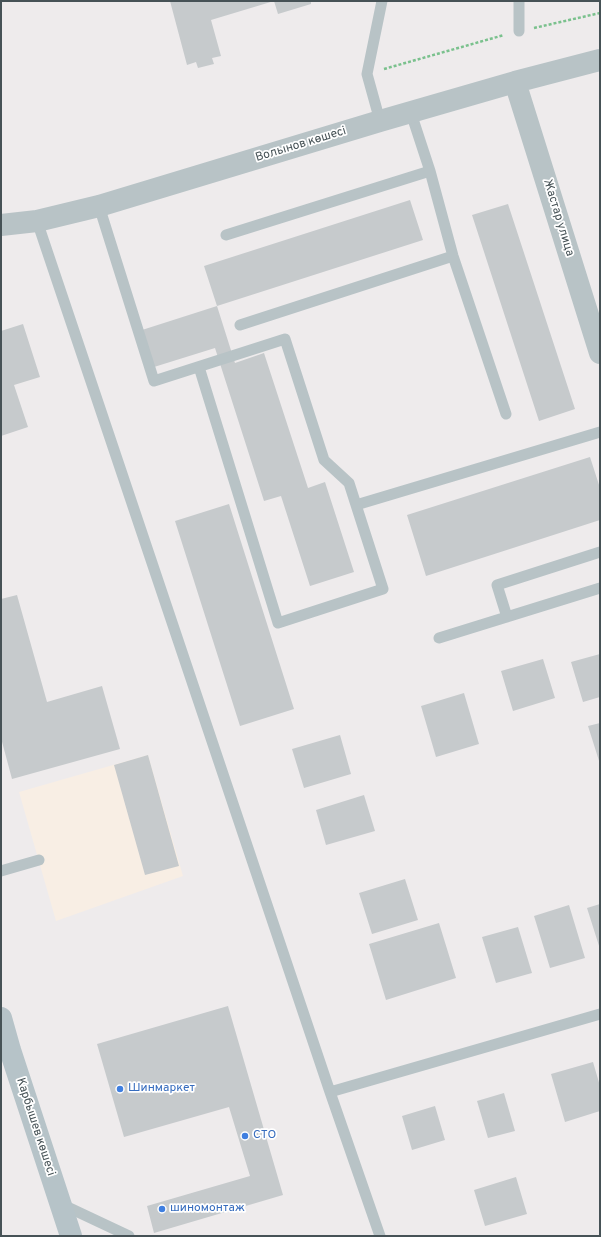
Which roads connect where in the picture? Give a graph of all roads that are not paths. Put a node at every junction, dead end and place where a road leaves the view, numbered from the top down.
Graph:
1 (382, 1) edge
2 (519, 1) edge
3 (519, 31) road end
4 (600, 60) edge
5 (515, 82) junction
6 (411, 113) junction
7 (380, 121) junction
8 (430, 171) junction
9 (99, 206) junction
10 (38, 221) junction
11 (1, 225) edge
12 (226, 235) dead end
13 (453, 256) junction
14 (240, 325) dead end
15 (600, 353) edge
16 (199, 367) junction
17 (506, 414) dead end
18 (600, 432) edge
19 (356, 505) junction
20 (600, 552) edge
21 (600, 588) edge
22 (507, 617) junction
23 (439, 638) dead end
24 (38, 860) dead end
25 (1, 871) edge
26 (600, 1014) edge
27 (1, 1018) edge
28 (6, 1052) edge
29 (330, 1092) junction
30 (60, 1203) junction
31 (71, 1236) edge
32 (129, 1236) edge
33 (380, 1236) edge

1 - 7 lane
2 - 3 lane
4 - 5 street, Волынов көшесі
5 - 6 street, Волынов көшесі
5 - 15 street, Жастар улица
6 - 7 street, Волынов көшесі
6 - 8 lane
7 - 9 street, Волынов көшесі
8 - 12 lane
8 - 13 lane
9 - 10 street, Волынов көшесі
9 - 16 lane
10 - 11 street, Волынов көшесі
10 - 29 lane
13 - 14 lane
13 - 17 lane
16 - 19 lane
16 - 19 lane
18 - 19 lane
20 - 22 lane
21 - 22 lane
22 - 23 lane
24 - 25 lane
26 - 29 lane
27 - 28 main road, Карбышев көшесі
28 - 30 main road, Карбышев көшесі
29 - 33 lane
30 - 31 main road, Карбышев көшесі
30 - 32 lane

